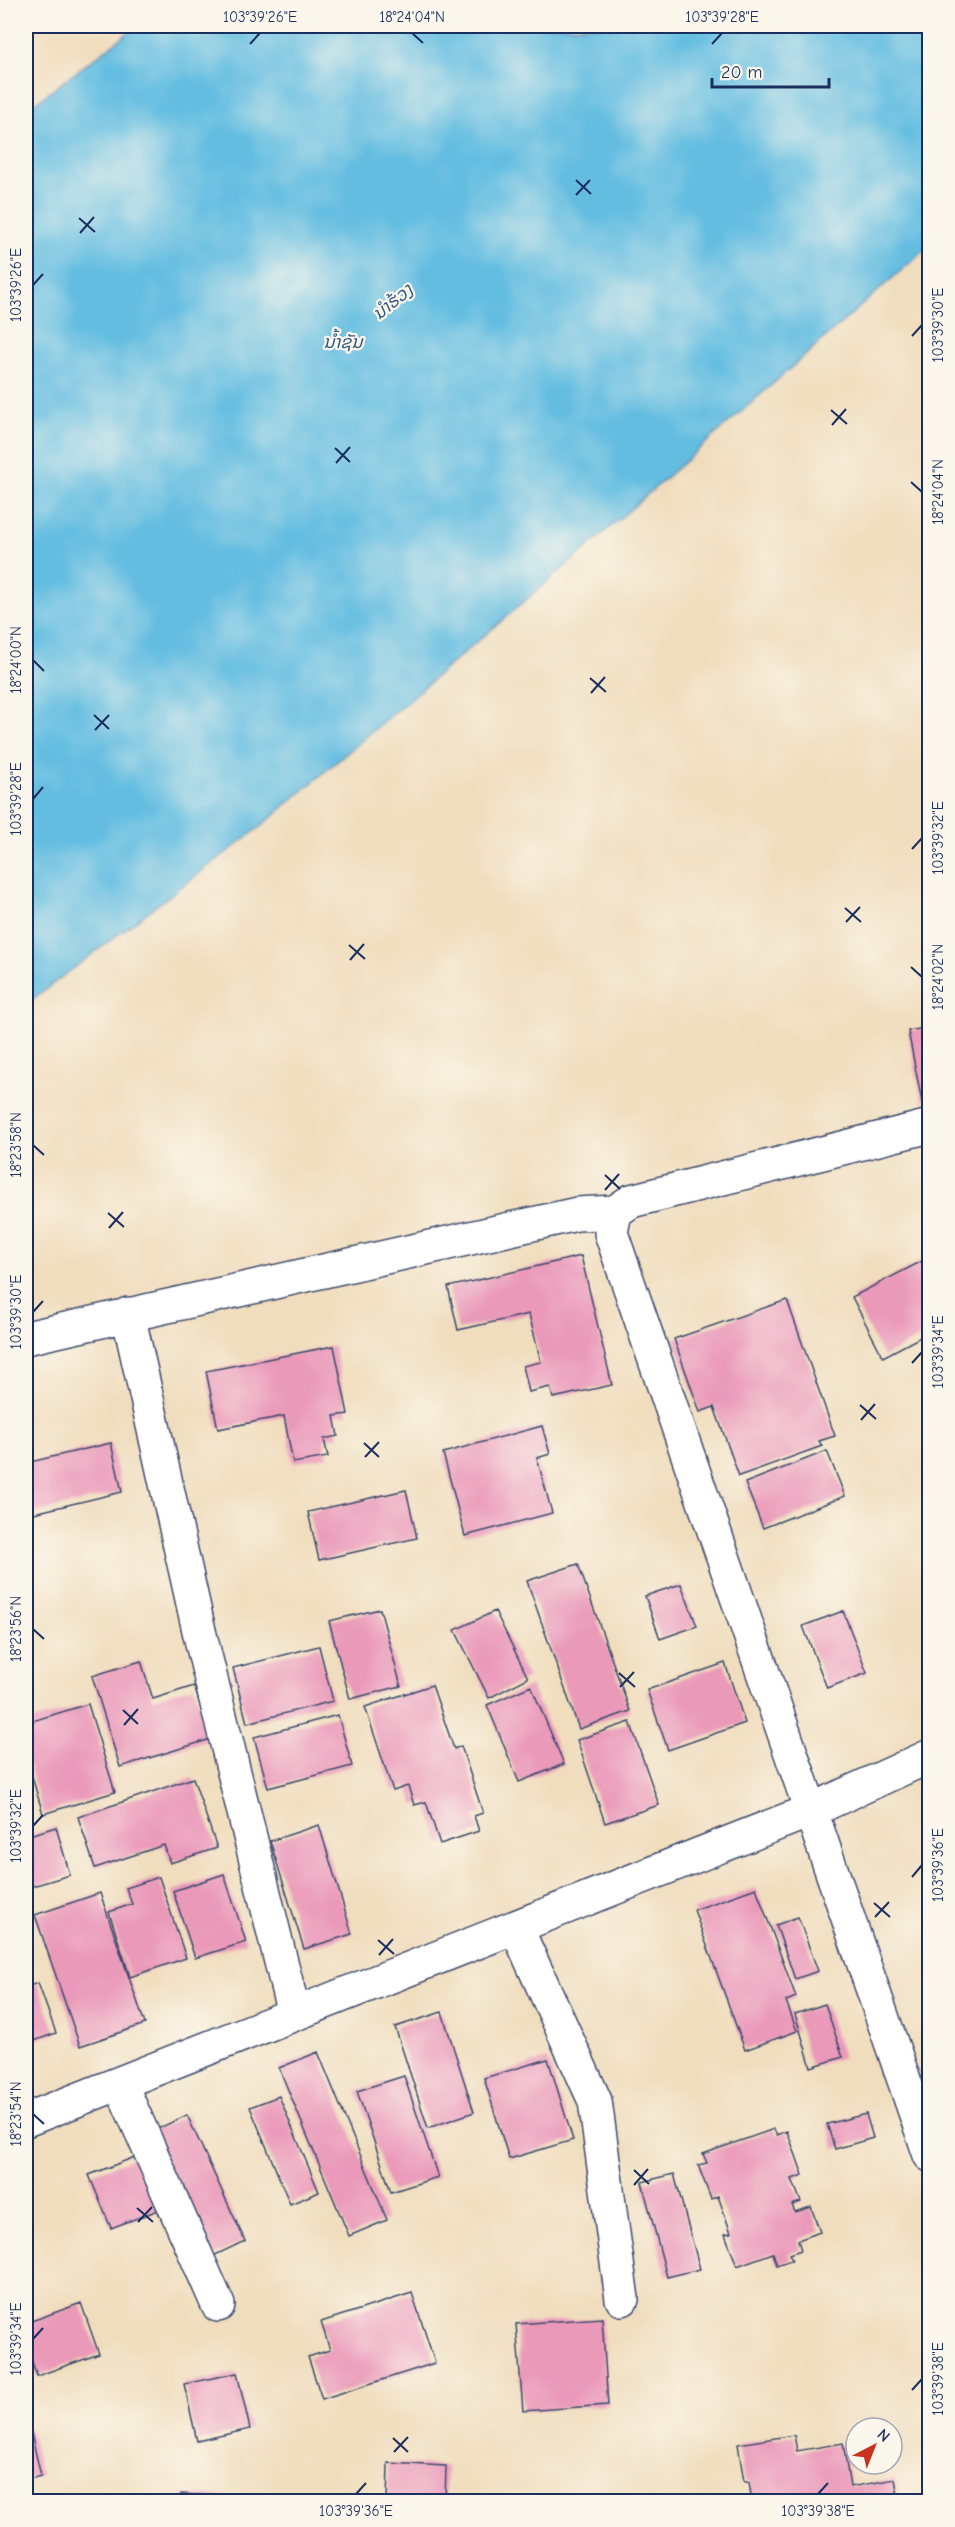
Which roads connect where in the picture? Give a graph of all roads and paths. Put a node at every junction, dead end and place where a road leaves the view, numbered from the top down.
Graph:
1 (930, 1126) edge
2 (615, 1212) junction
3 (128, 1314) junction
4 (26, 1338) edge
5 (930, 1756) edge
6 (812, 1810) junction
7 (516, 1927) junction
8 (294, 2014) junction
9 (120, 2083) junction
10 (26, 2120) edge
11 (930, 2155) edge
12 (622, 2299) dead end
13 (218, 2305) dead end

1 - 2 street
2 - 3 street
2 - 6 street
3 - 4 street
3 - 8 street
5 - 6 street
6 - 7 street
6 - 11 street
7 - 8 street
7 - 12 street
8 - 9 street
9 - 10 street
9 - 13 street

